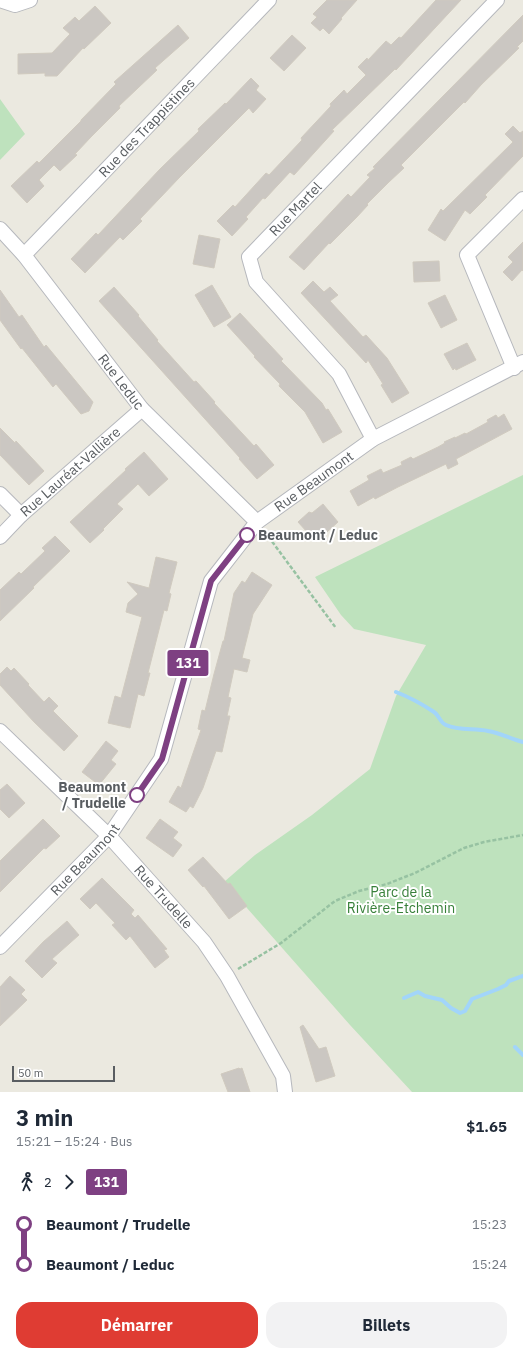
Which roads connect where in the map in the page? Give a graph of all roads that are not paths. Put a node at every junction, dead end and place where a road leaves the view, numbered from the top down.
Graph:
1 (0, 0) edge
2 (30, 0) edge
3 (269, 0) edge
4 (497, 0) edge
5 (523, 199) edge
6 (0, 229) edge
7 (24, 255) junction
8 (518, 365) edge
9 (142, 409) junction
10 (373, 439) junction
11 (0, 494) edge
12 (21, 515) junction
13 (257, 522) junction
14 (0, 537) edge
15 (0, 731) edge
16 (109, 836) junction
17 (0, 947) edge
18 (285, 1092) edge

1 - 2 street
3 - 7 street, Rue des Trappistines
4 - 10 street, Rue Martel
5 - 8 street
6 - 7 street, Rue Leduc
7 - 9 street, Rue Leduc
8 - 10 street, Rue Beaumont
9 - 12 street, Rue Lauréat-Vallière
9 - 13 street, Rue Leduc
10 - 13 street, Rue Beaumont
11 - 12 street
12 - 14 street, Rue Lauréat-Vallière
13 - 16 street, Rue Beaumont
15 - 16 street, Rue Trudelle
16 - 17 street, Rue Beaumont
16 - 18 street, Rue Trudelle

